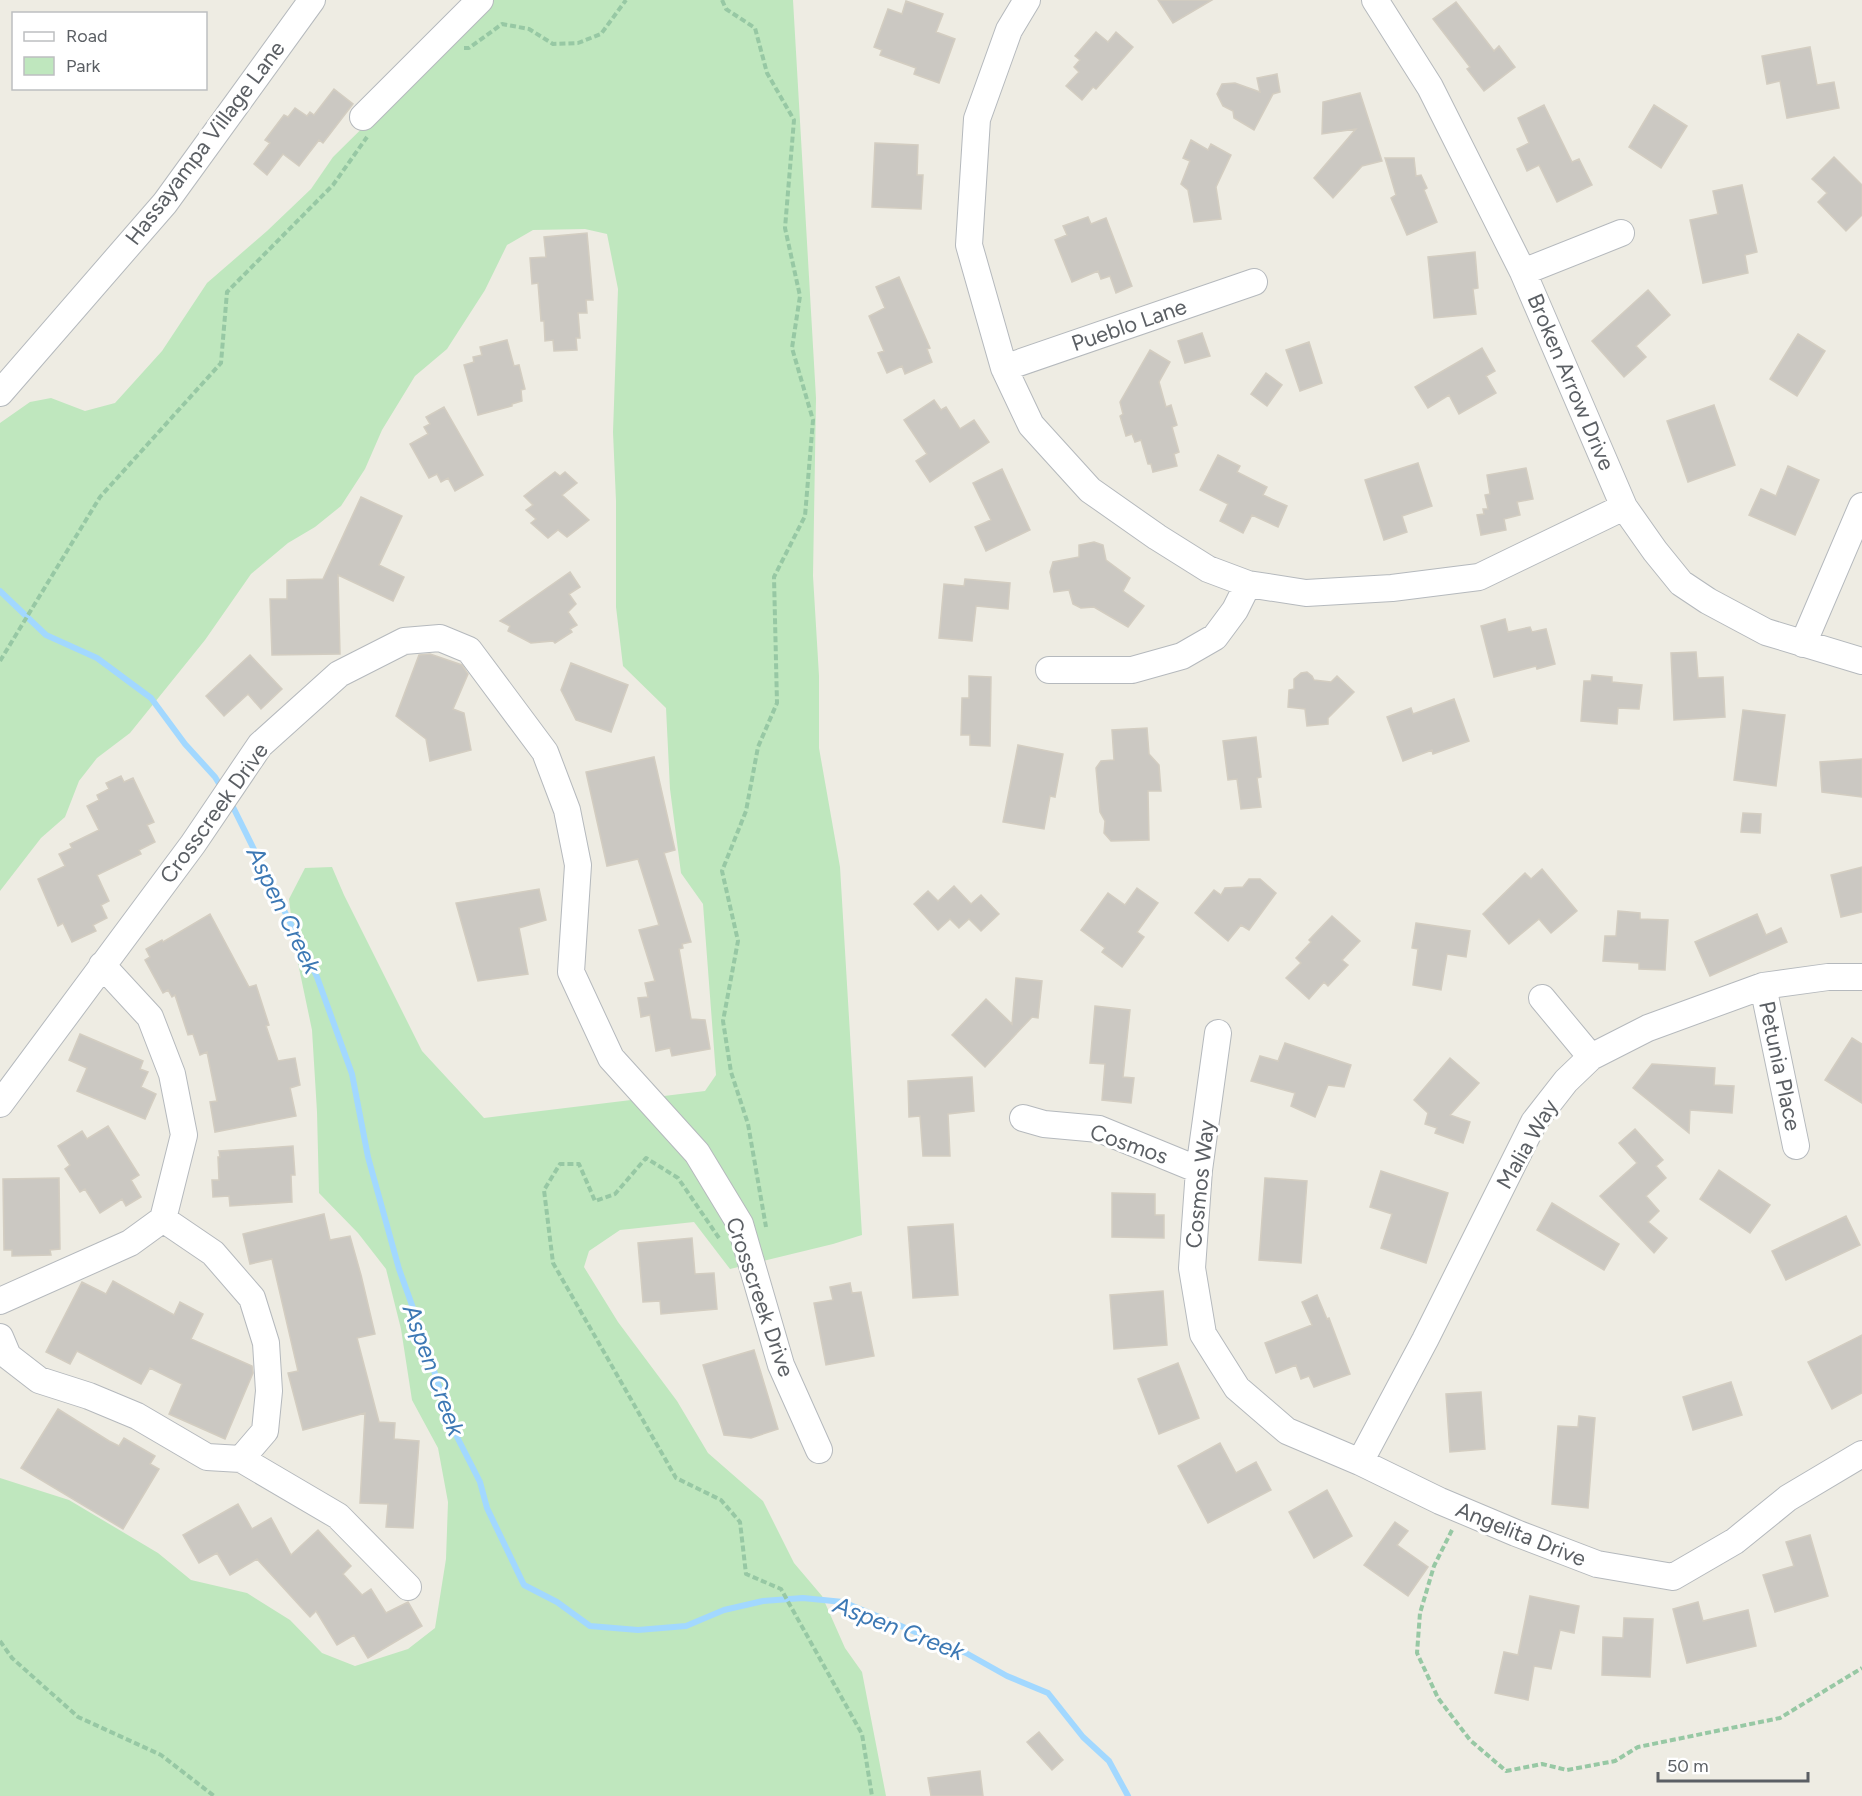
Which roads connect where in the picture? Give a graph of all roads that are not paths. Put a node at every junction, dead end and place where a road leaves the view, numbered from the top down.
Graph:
1 (312, 0) edge
2 (480, 0) edge
3 (1027, 0) edge
4 (1375, 0) edge
5 (366, 126) road end
6 (1621, 233) dead end
7 (1523, 272) junction
8 (1254, 282) dead end
9 (1004, 368) junction
10 (0, 393) edge
11 (1862, 506) edge
12 (1624, 507) junction
13 (1248, 584) junction
14 (1803, 644) junction
15 (1862, 661) edge
16 (1049, 670) dead end
17 (102, 965) junction
18 (1862, 977) edge
19 (1763, 986) junction
20 (1542, 998) dead end
21 (1218, 1033) dead end
22 (1591, 1057) junction
23 (0, 1104) edge
24 (1023, 1118) dead end
25 (1796, 1146) dead end
26 (1199, 1170) junction
27 (163, 1219) junction
28 (0, 1301) edge
29 (1203, 1334) joint
30 (0, 1337) edge
31 (819, 1449) dead end
32 (1862, 1454) edge
33 (241, 1460) junction
34 (1360, 1462) junction
35 (408, 1587) dead end

1 - 10 street, Hassayampa Village Lane
2 - 5 street
3 - 9 street
4 - 7 street, Broken Arrow Drive
6 - 7 street
7 - 12 street, Broken Arrow Drive
8 - 9 street, Pueblo Lane
9 - 13 street
11 - 14 street
12 - 13 street
12 - 14 street, Broken Arrow Drive
13 - 16 street
14 - 15 street, Broken Arrow Drive
17 - 23 street, Crosscreek Drive
17 - 27 street
17 - 31 street, Crosscreek Drive
18 - 19 street, Malia Way
19 - 22 street, Malia Way
19 - 25 street, Petunia Place
20 - 22 street
21 - 26 street, Cosmos Way
22 - 34 street, Malia Way
24 - 26 street, Cosmos
26 - 29 street, Cosmos Way
27 - 28 street
27 - 33 street
29 - 34 street, Angelita Drive
30 - 33 street
32 - 34 street, Angelita Drive
33 - 35 street

